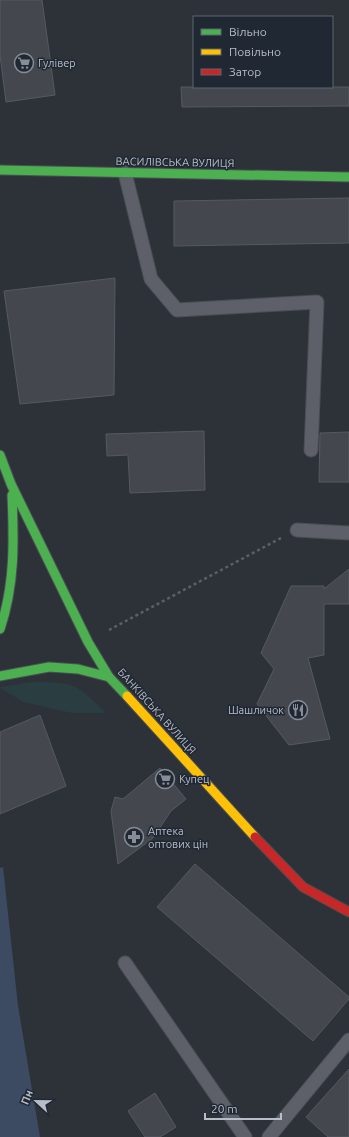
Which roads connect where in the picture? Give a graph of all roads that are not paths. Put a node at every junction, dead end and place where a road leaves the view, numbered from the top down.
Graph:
1 (0, 170) edge
2 (125, 173) junction
3 (349, 177) edge
4 (311, 450) dead end
5 (0, 455) edge
6 (11, 484) junction
7 (297, 530) road end
8 (349, 533) edge
9 (0, 628) edge
10 (0, 676) edge
11 (109, 677) junction
12 (303, 887) junction
13 (334, 894) dead end
14 (349, 912) edge
15 (124, 963) dead end
16 (349, 1040) edge
17 (245, 1137) edge
18 (268, 1137) edge

1 - 2 street, ВАСИЛІВСЬКА ВУЛИЦЯ
2 - 3 street, ВАСИЛІВСЬКА ВУЛИЦЯ
2 - 4 lane
5 - 6 street, БАНКІВСЬКА ВУЛИЦЯ
6 - 9 street
6 - 11 street, БАНКІВСЬКА ВУЛИЦЯ
7 - 8 lane
10 - 11 street
11 - 12 street, БАНКІВСЬКА ВУЛИЦЯ
12 - 13 street
12 - 14 street, БАНКІВСЬКА ВУЛИЦЯ
15 - 17 lane
16 - 18 lane

